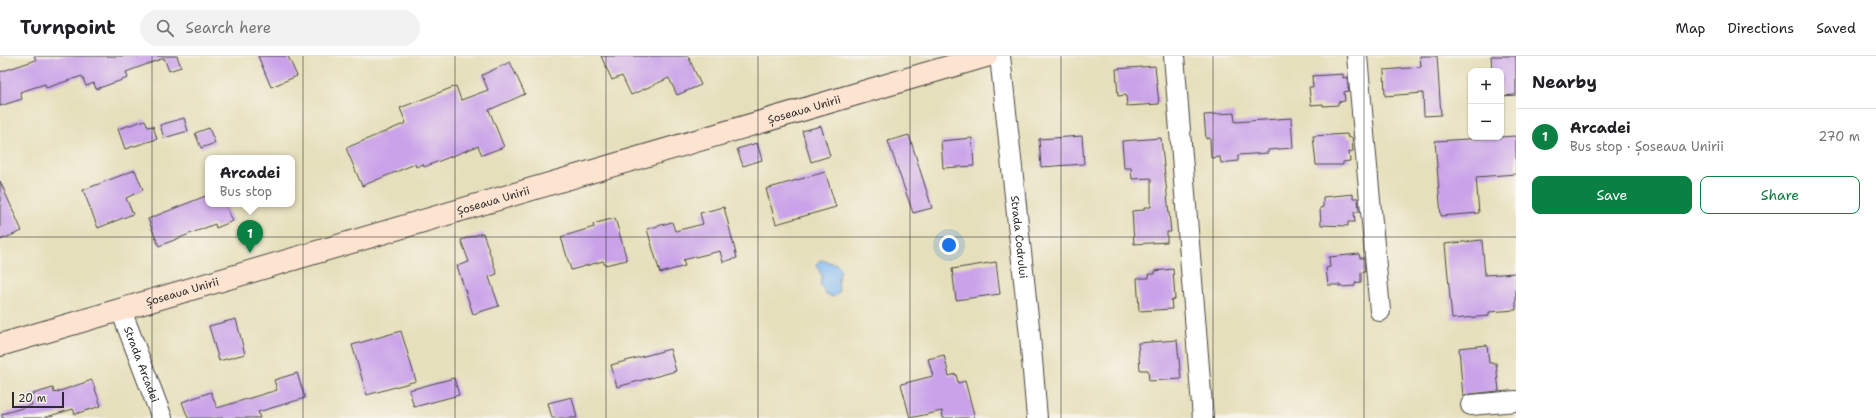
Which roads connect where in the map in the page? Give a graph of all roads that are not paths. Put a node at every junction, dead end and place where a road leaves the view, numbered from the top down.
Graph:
1 (986, 56) edge
2 (1000, 56) edge
3 (1174, 56) edge
4 (1357, 56) edge
5 (121, 310) junction
6 (1380, 311) dead end
7 (0, 346) edge
8 (1516, 401) edge
9 (1471, 405) dead end
10 (162, 418) edge
11 (1037, 418) edge
12 (1203, 418) edge

1 - 5 main road, Șoseaua Unirii
2 - 11 street, Strada Codrului
3 - 12 street
4 - 6 street
5 - 7 main road, Șoseaua Unirii
5 - 10 street, Strada Arcadei
8 - 9 street

